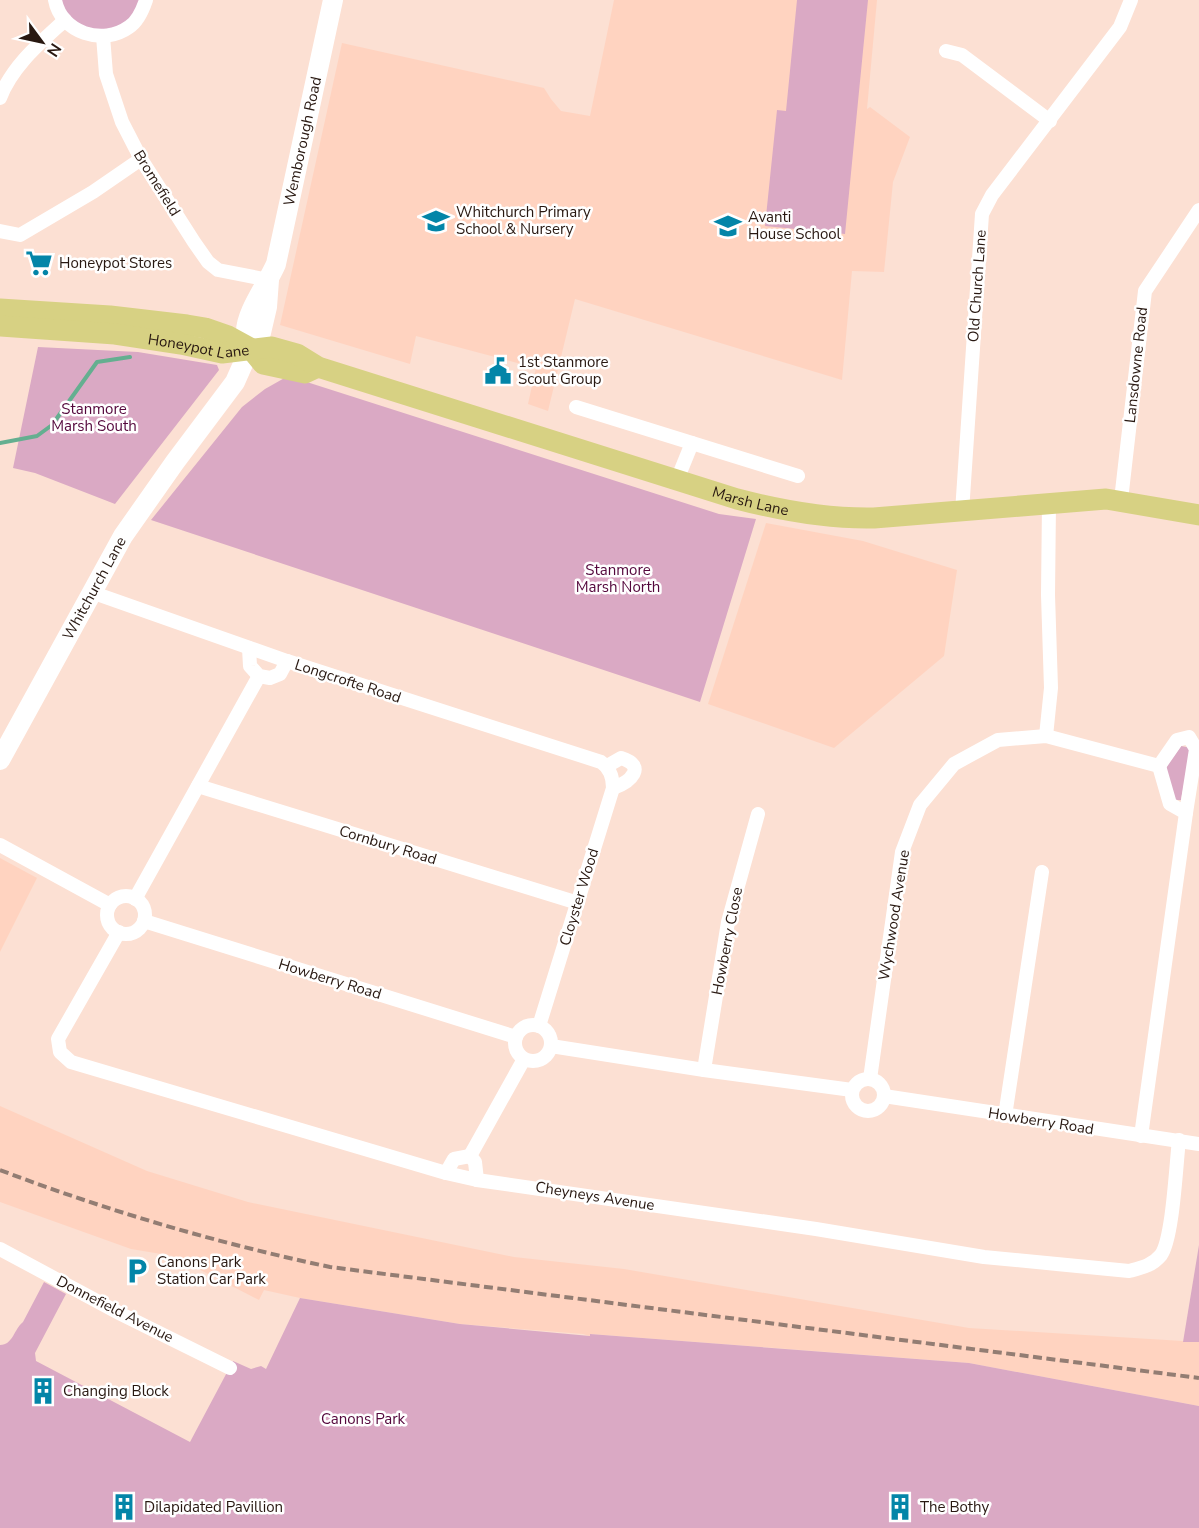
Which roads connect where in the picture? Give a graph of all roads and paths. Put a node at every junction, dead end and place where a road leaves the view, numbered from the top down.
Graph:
1 (55, 0) edge
2 (146, 0) edge
3 (333, 0) edge
4 (1131, 0) edge
5 (65, 20) junction
6 (103, 36) junction
7 (946, 51) dead end
8 (0, 98) edge
9 (1050, 121) junction
10 (141, 159) junction
11 (1199, 210) edge
12 (0, 231) edge
13 (269, 280) junction
14 (0, 309) edge
15 (0, 326) edge
16 (249, 348) junction
17 (576, 407) dead end
18 (692, 443) junction
19 (798, 476) dead end
20 (677, 480) junction
21 (1121, 500) junction
22 (1049, 503) junction
23 (962, 512) junction
24 (1199, 515) edge
25 (91, 592) junction
26 (249, 648) junction
27 (287, 661) junction
28 (259, 676) junction
29 (1046, 736) junction
30 (0, 760) edge
31 (607, 766) junction
32 (1159, 766) junction
33 (198, 786) junction
34 (614, 788) junction
35 (1186, 813) junction
36 (758, 814) dead end
37 (0, 845) edge
38 (1042, 872) dead end
39 (135, 899) junction
40 (578, 903) junction
41 (110, 905) junction
42 (144, 921) junction
43 (119, 932) junction
44 (539, 1026) junction
45 (516, 1037) junction
46 (551, 1046) junction
47 (524, 1059) junction
48 (704, 1070) junction
49 (870, 1078) junction
50 (852, 1090) junction
51 (884, 1096) junction
52 (1005, 1116) junction
53 (1141, 1136) junction
54 (1179, 1140) junction
55 (1199, 1144) edge
56 (470, 1156) junction
57 (446, 1173) junction
58 (477, 1180) junction
59 (0, 1249) edge
60 (230, 1368) dead end

1 - 5 street
2 - 6 street
3 - 13 main road, Wemborough Road
4 - 9 street, Old Church Lane
5 - 6 street
5 - 8 street
6 - 10 street, Bromefield
7 - 9 street
9 - 23 street, Old Church Lane
10 - 12 street
10 - 13 street, Bromefield
11 - 21 street, Lansdowne Road
13 - 16 main road, Wemborough Road
14 - 16 main road, Honeypot Lane
15 - 16 main road, Honeypot Lane
16 - 20 main road, Marsh Lane
16 - 25 main road, Whitchurch Lane
17 - 18 street
18 - 19 street
18 - 20 street
20 - 23 main road, Marsh Lane
21 - 22 main road, Marsh Lane
21 - 24 main road, Marsh Lane
22 - 23 main road, Marsh Lane
22 - 29 street
25 - 26 street, Longcrofte Road
25 - 30 main road, Whitchurch Lane
26 - 27 street, Longcrofte Road
26 - 28 street
27 - 28 street
27 - 31 street, Longcrofte Road
28 - 33 street
29 - 32 street, Wychwood Avenue
29 - 49 street, Wychwood Avenue
31 - 34 street
31 - 34 street, Longcrofte Road
32 - 35 street
32 - 35 street
33 - 39 street
33 - 40 street, Cornbury Road
34 - 40 street, Cloyster Wood
35 - 53 street
36 - 48 street, Howberry Close
37 - 41 street
38 - 52 street
39 - 41 street
39 - 42 street
40 - 44 street, Cloyster Wood
41 - 43 street
42 - 43 street
42 - 45 street, Howberry Road
43 - 57 street, Cheyneys Avenue
44 - 45 street
44 - 46 street
45 - 47 street
46 - 47 street
46 - 48 street
47 - 56 street
48 - 50 street
49 - 50 street
49 - 51 street
50 - 51 street
51 - 52 street, Howberry Road
52 - 53 street, Howberry Road
53 - 54 street, Howberry Road
54 - 55 street, Howberry Road
54 - 58 street, Cheyneys Avenue
56 - 57 street
56 - 58 street
57 - 58 street, Cheyneys Avenue
59 - 60 street, Donnefield Avenue

